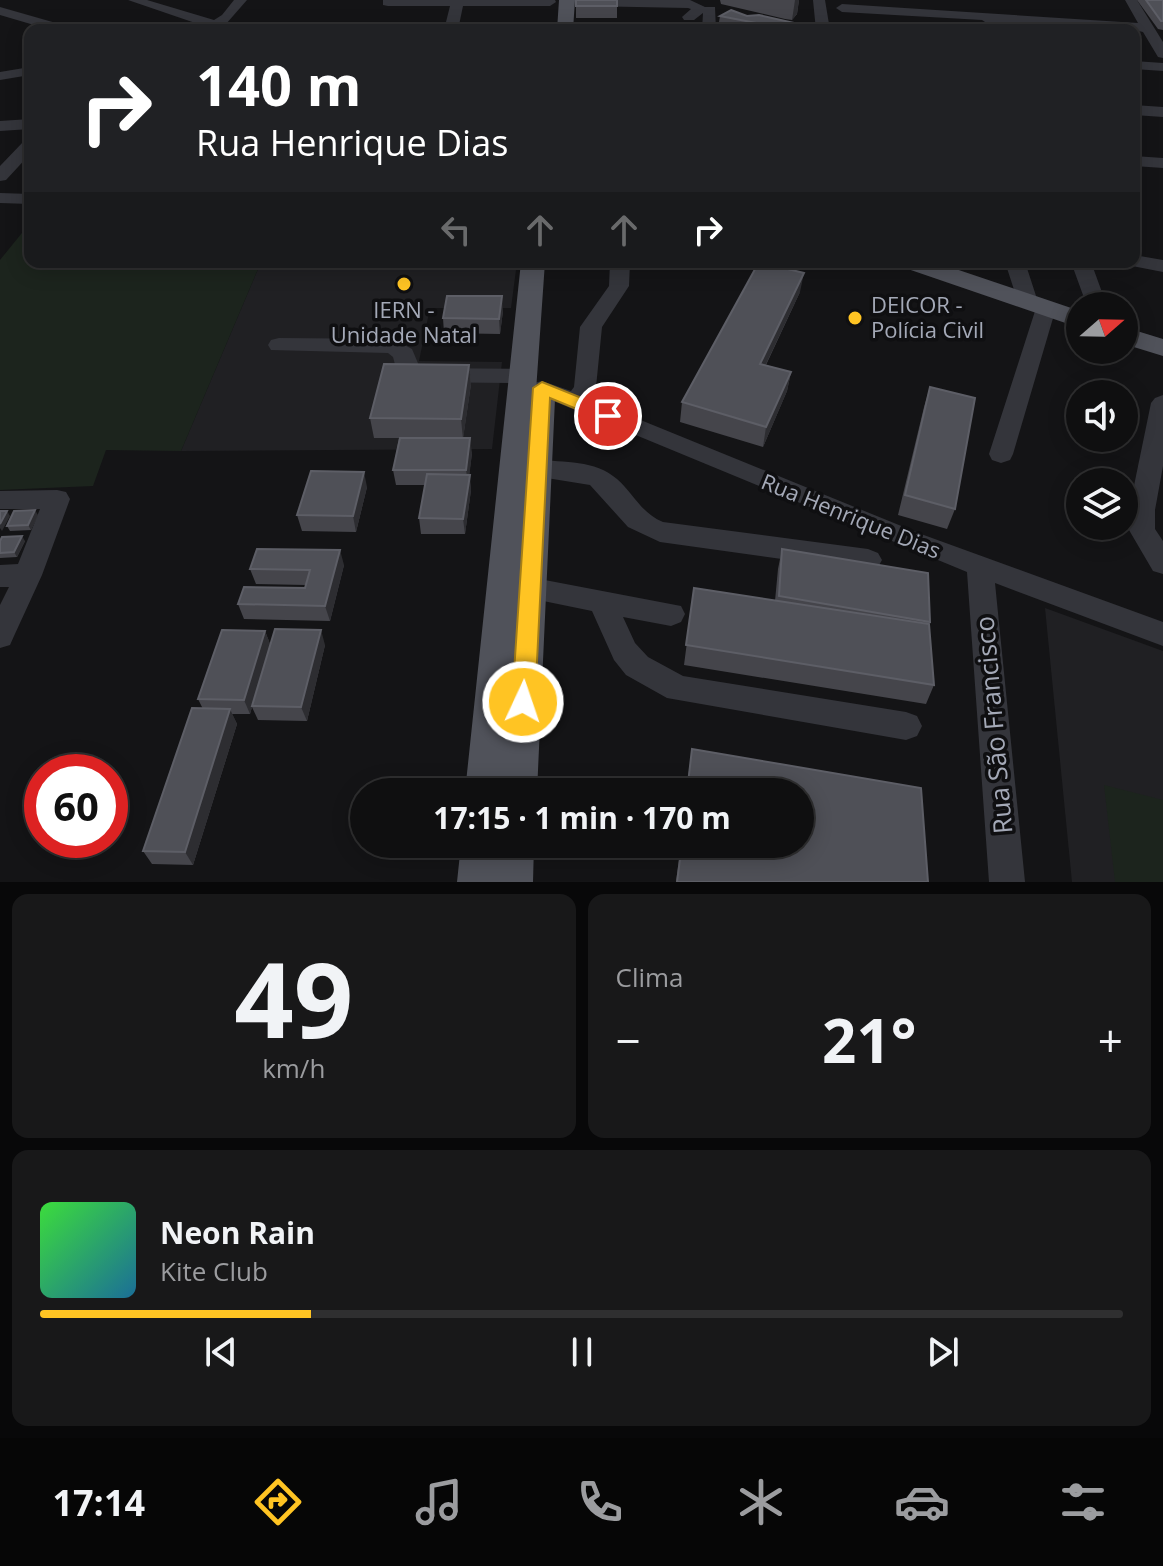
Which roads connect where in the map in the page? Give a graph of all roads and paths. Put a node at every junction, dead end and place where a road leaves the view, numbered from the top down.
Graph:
1 (134, 0) edge
2 (219, 0) edge
3 (819, 0) edge
4 (1131, 0) edge
5 (458, 1) edge
6 (558, 1) edge
7 (980, 1) edge
8 (388, 2) edge
9 (239, 3) edge
10 (841, 4) edge
11 (56, 8) dead end
12 (697, 10) edge
13 (0, 11) edge
14 (28, 20) junction
15 (989, 22) edge
16 (43, 24) edge
17 (200, 24) edge
18 (215, 24) edge
19 (452, 24) edge
20 (551, 24) edge
21 (564, 24) edge
22 (822, 24) edge
23 (845, 24) dead end
24 (1042, 24) edge
25 (1140, 28) edge
26 (1148, 28) junction
27 (1163, 54) edge
28 (1140, 65) edge
29 (1163, 67) edge
30 (24, 72) edge
31 (0, 76) edge
32 (1140, 110) edge
33 (1163, 112) edge
34 (24, 124) edge
35 (0, 126) edge
36 (24, 150) edge
37 (1140, 161) edge
38 (1163, 163) edge
39 (0, 176) edge
40 (0, 198) edge
41 (24, 199) edge
42 (1140, 262) edge
43 (1163, 266) edge
44 (534, 268) edge
45 (549, 268) edge
46 (620, 268) edge
47 (1018, 268) edge
48 (1083, 268) edge
49 (952, 269) edge
50 (1092, 292) edge
51 (539, 304) junction
52 (1037, 305) junction
53 (1066, 315) edge
54 (1138, 340) edge
55 (279, 345) dead end
56 (1163, 348) edge
57 (533, 382) junction
58 (576, 402) junction
59 (1163, 403) edge
60 (1001, 454) dead end
61 (1157, 467) edge
62 (537, 469) junction
63 (0, 500) edge
64 (868, 560) edge
65 (1163, 563) edge
66 (980, 568) junction
67 (28, 575) junction
68 (0, 576) edge
69 (529, 588) junction
70 (602, 601) junction
71 (671, 614) dead end
72 (1163, 634) edge
73 (0, 636) edge
74 (906, 726) dead end
75 (488, 778) edge
76 (517, 778) edge
77 (481, 858) edge
78 (512, 858) edge
79 (479, 882) edge
80 (511, 882) edge
81 (1007, 882) edge

1 - 17 street
2 - 9 street
3 - 22 street
4 - 26 street
5 - 6 street
5 - 8 street
5 - 19 street
6 - 12 street
6 - 20 main road
6 - 21 main road
7 - 15 street
9 - 18 street
10 - 15 street
10 - 23 street
11 - 14 street
13 - 14 street
14 - 16 street
15 - 24 street
25 - 26 street
26 - 27 street
28 - 29 street
30 - 31 street
32 - 33 street
34 - 35 street
36 - 39 street
37 - 38 street
40 - 41 street
42 - 43 street
44 - 51 main road
45 - 51 main road
46 - 58 street
47 - 52 street
48 - 50 street
49 - 52 main road
51 - 57 main road
52 - 53 main road
52 - 60 street
54 - 56 main road
55 - 57 street
57 - 58 street, Rua Henrique Dias
57 - 62 main road
57 - 75 main road
58 - 66 street, Rua Henrique Dias
59 - 61 street
61 - 65 street
62 - 64 street
62 - 69 main road
63 - 67 street
66 - 72 street, Rua Henrique Dias
66 - 81 street, Rua São Francisco
67 - 68 street
67 - 73 street
69 - 70 street
69 - 76 main road
70 - 71 street
70 - 74 street
77 - 79 main road
78 - 80 main road

